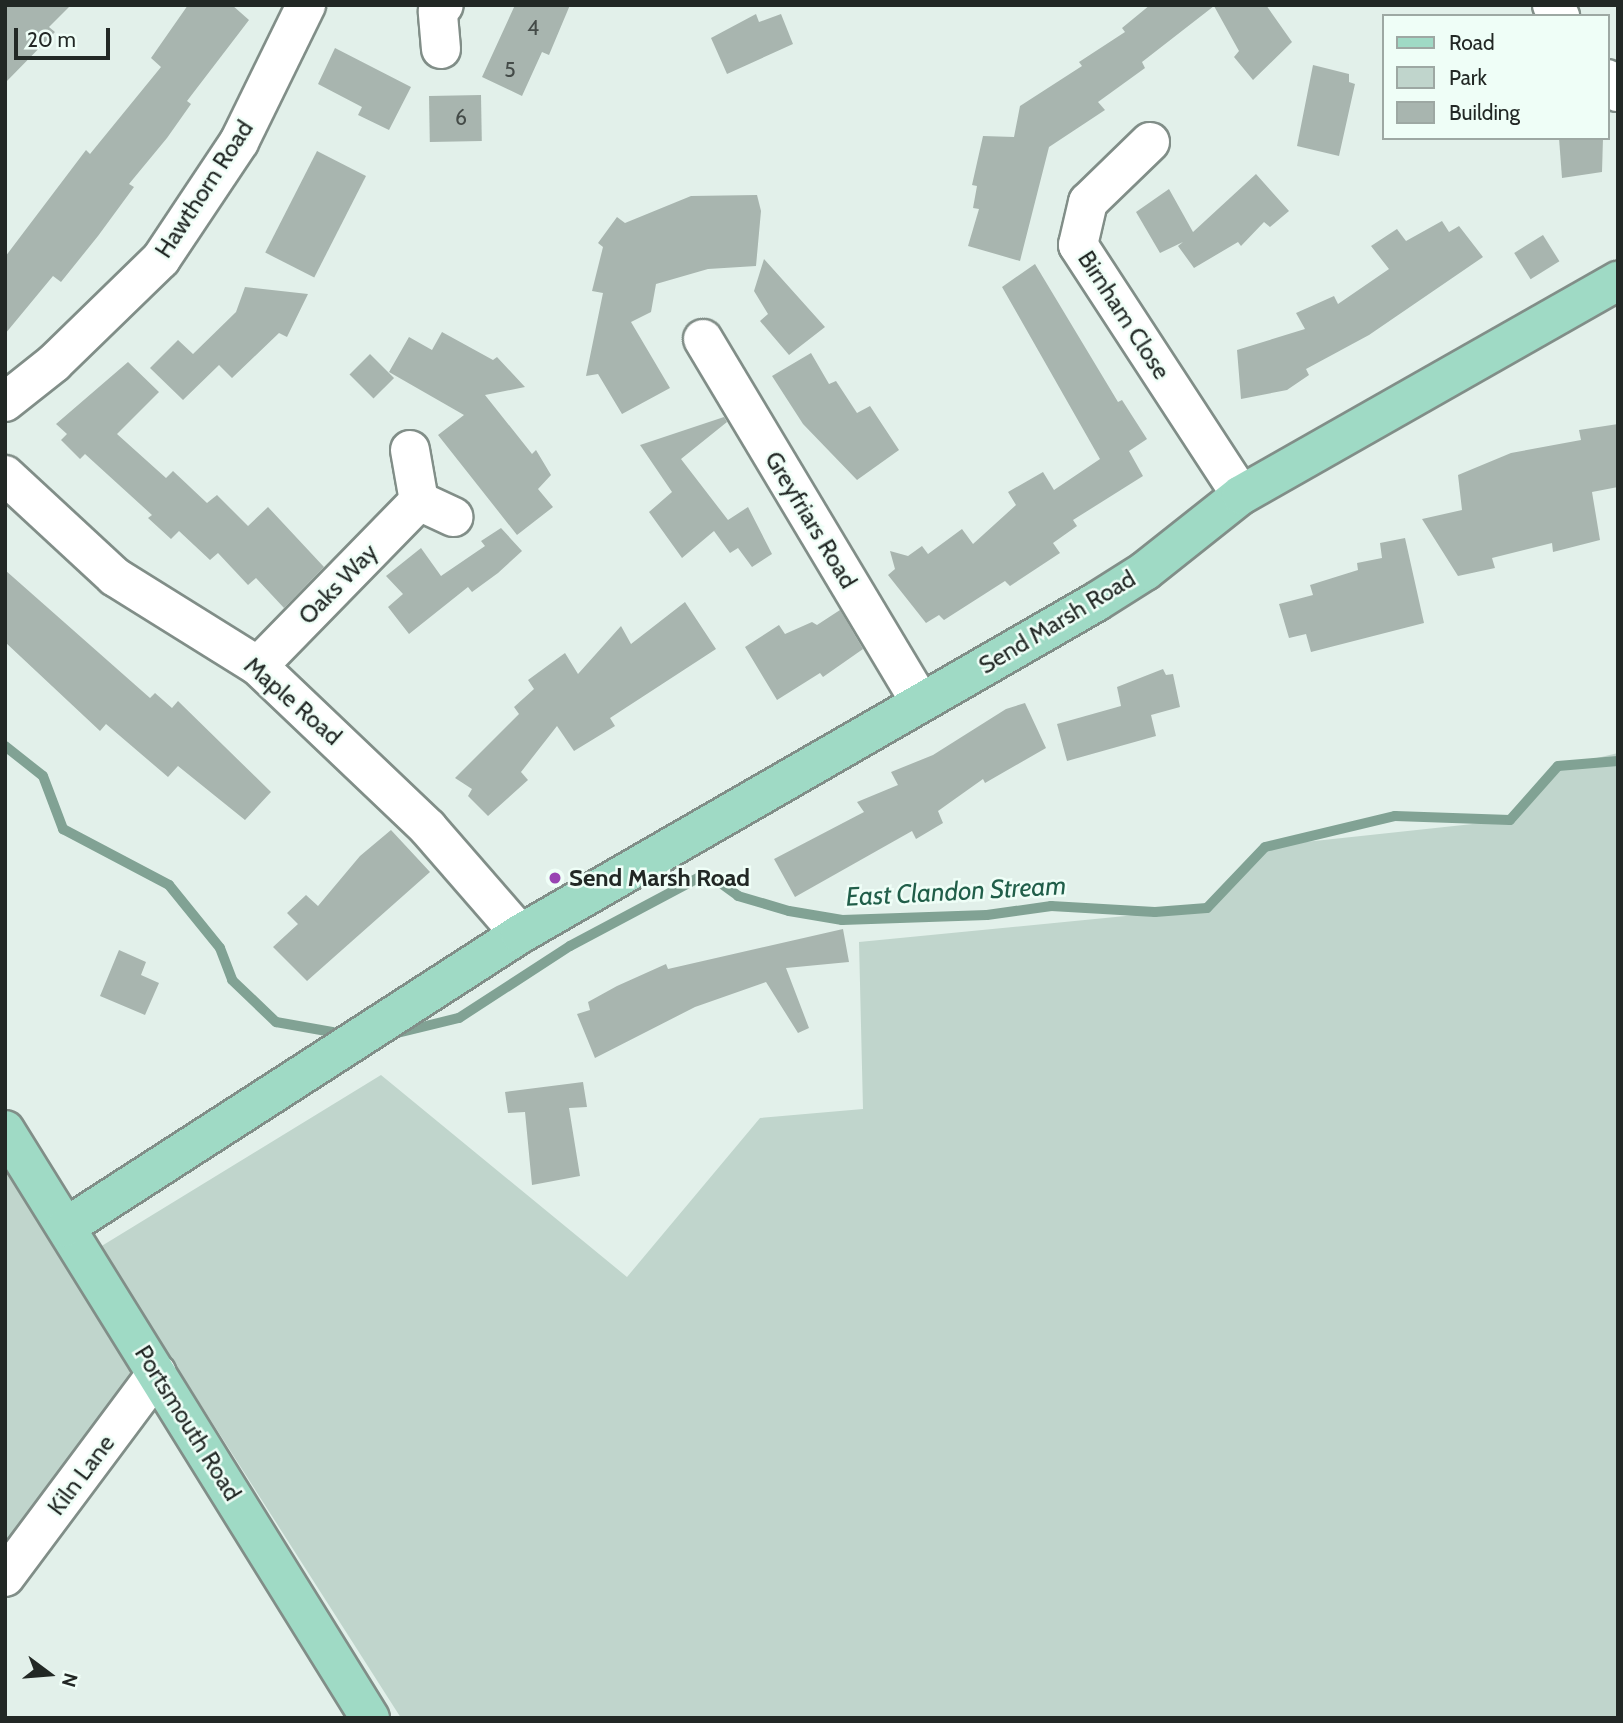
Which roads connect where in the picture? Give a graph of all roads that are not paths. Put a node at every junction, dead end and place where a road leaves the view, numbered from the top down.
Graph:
1 (306, 5) edge
2 (437, 7) edge
3 (441, 49) dead end
4 (1150, 142) dead end
5 (1618, 281) edge
6 (703, 339) dead end
7 (5, 402) edge
8 (410, 450) dead end
9 (5, 475) edge
10 (1241, 495) junction
11 (419, 501) junction
12 (454, 517) dead end
13 (258, 666) junction
14 (920, 702) junction
15 (520, 934) junction
16 (5, 1130) edge
17 (66, 1227) junction
18 (157, 1373) junction
19 (5, 1577) edge
20 (370, 1718) edge

1 - 7 street, Hawthorn Road
2 - 3 street
4 - 10 street, Birnham Close
5 - 10 main road, Send Marsh Road
6 - 14 street, Greyfriars Road
8 - 11 street
9 - 13 street, Maple Road
10 - 14 main road, Send Marsh Road
11 - 12 street
11 - 13 street, Oaks Way
13 - 15 street, Maple Road
14 - 15 main road, Send Marsh Road
15 - 17 main road, Send Marsh Road
16 - 17 main road, Portsmouth Road
17 - 18 main road, Portsmouth Road
18 - 19 street, Kiln Lane
18 - 20 main road, Portsmouth Road

